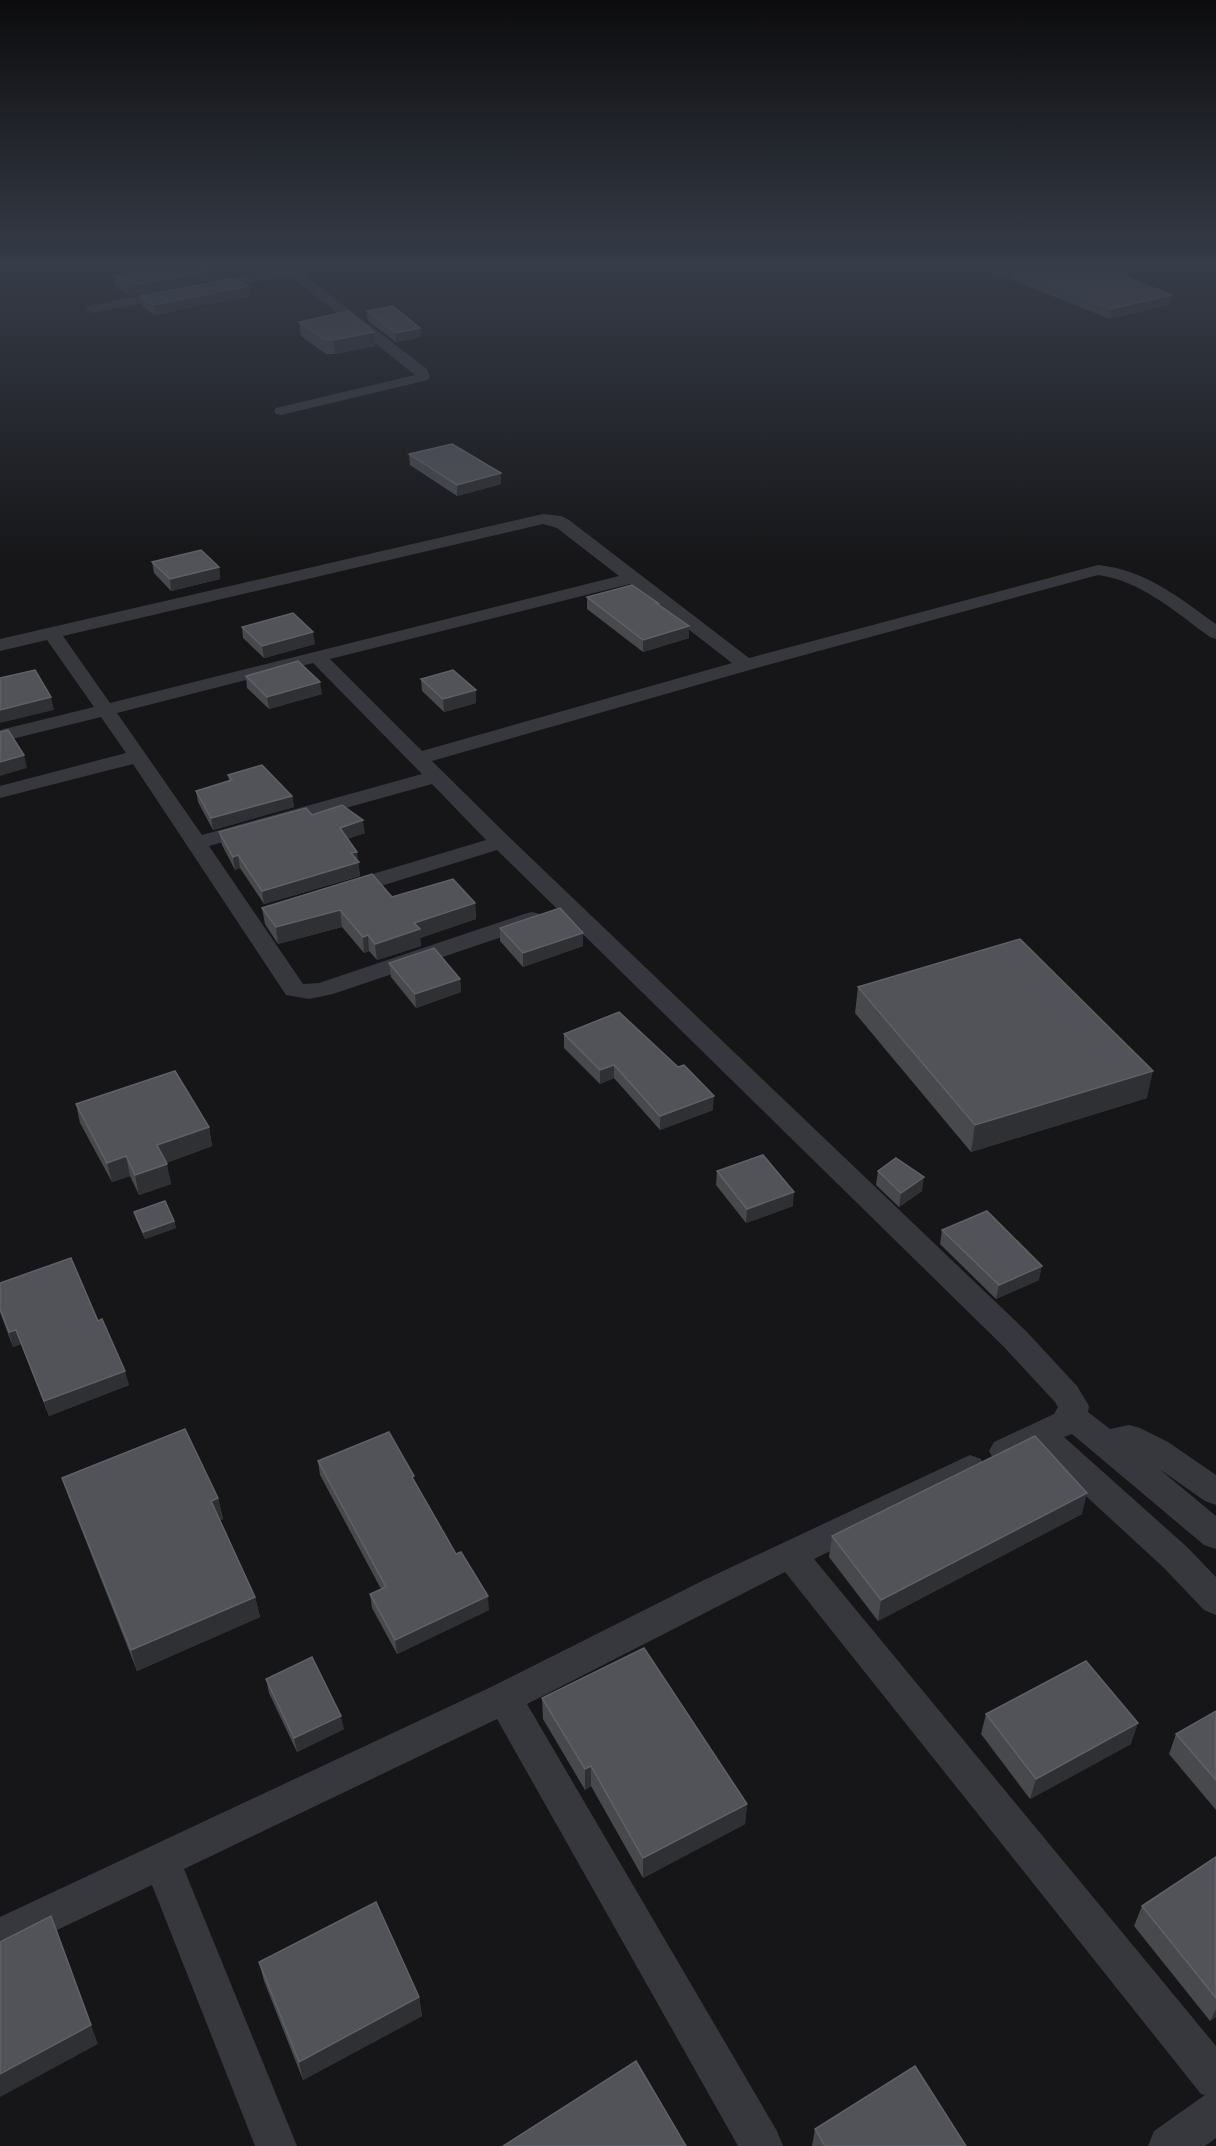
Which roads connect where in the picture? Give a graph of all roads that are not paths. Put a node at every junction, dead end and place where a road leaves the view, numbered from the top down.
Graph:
1 (412, 364) edge
2 (281, 411) dead end
3 (632, 578) junction
4 (52, 633) junction
5 (1216, 633) edge
6 (0, 645) edge
7 (317, 657) junction
8 (746, 664) junction
9 (105, 709) junction
10 (0, 736) edge
11 (138, 756) junction
12 (418, 759) junction
13 (435, 777) junction
14 (0, 792) edge
15 (501, 842) junction
16 (197, 843) junction
17 (325, 896) edge
18 (569, 907) junction
19 (270, 912) edge
20 (249, 919) junction
21 (1072, 1416) junction
22 (1040, 1435) junction
23 (1104, 1443) junction
24 (1216, 1492) edge
25 (1216, 1535) edge
26 (790, 1554) junction
27 (1216, 1600) edge
28 (504, 1698) junction
29 (161, 1860) junction
30 (0, 1936) edge
31 (1216, 2079) edge
32 (1216, 2112) edge
33 (276, 2146) edge
34 (762, 2146) edge
35 (1169, 2146) edge

1 - 2 street
3 - 4 street
3 - 7 street
3 - 8 street
4 - 6 street
4 - 9 street
5 - 8 street
7 - 9 street
7 - 12 street
8 - 12 street
9 - 10 street
9 - 11 street
11 - 14 street
11 - 16 street
12 - 13 street
13 - 15 street
13 - 16 street
15 - 17 street
15 - 18 street
16 - 20 street
18 - 20 street
18 - 21 street
19 - 20 street
21 - 22 street
21 - 23 street
22 - 26 street
22 - 27 street
23 - 24 street
23 - 25 street
26 - 28 street
26 - 31 street
28 - 29 street
28 - 34 street
29 - 30 street
29 - 33 street
32 - 35 street

